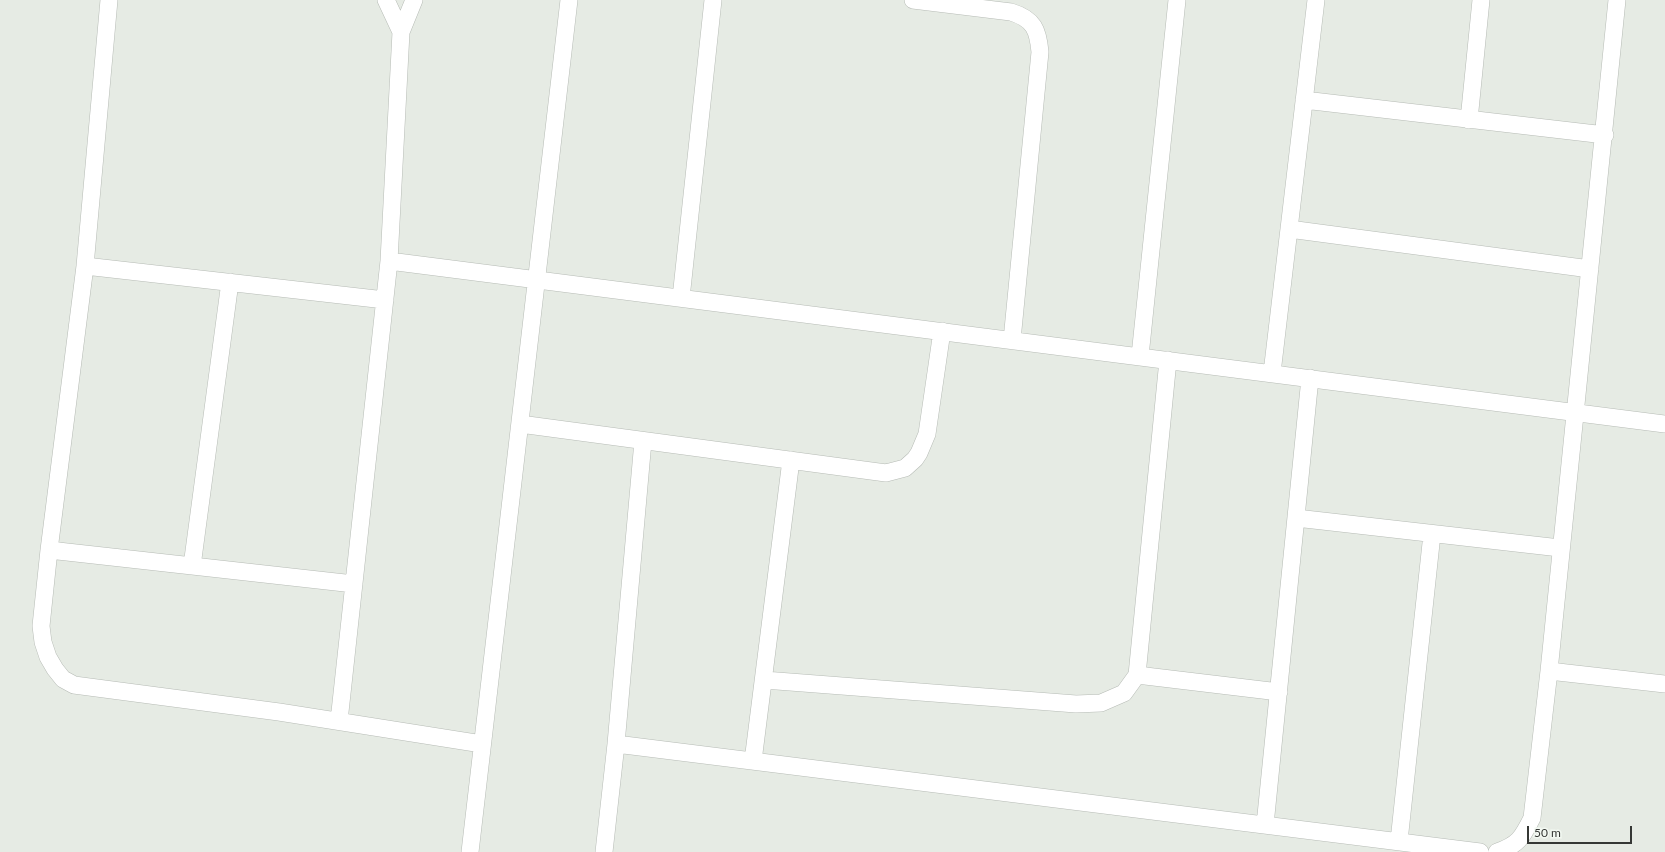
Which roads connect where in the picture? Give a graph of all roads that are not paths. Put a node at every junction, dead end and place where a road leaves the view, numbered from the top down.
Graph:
1 (109, 0) edge
2 (386, 0) edge
3 (414, 0) edge
4 (569, 0) edge
5 (713, 0) edge
6 (913, 0) edge
7 (1176, 0) edge
8 (1316, 0) edge
9 (1481, 0) edge
10 (1617, 0) edge
11 (401, 32) junction
12 (1304, 100) junction
13 (1469, 120) junction
14 (1604, 135) junction
15 (1289, 229) junction
16 (389, 261) junction
17 (85, 266) junction
18 (1590, 269) junction
19 (537, 280) junction
20 (230, 282) junction
21 (681, 298) junction
22 (385, 300) junction
23 (942, 331) junction
24 (1012, 340) junction
25 (1140, 356) junction
26 (1168, 360) junction
27 (1272, 373) junction
28 (1310, 378) junction
29 (1575, 411) junction
30 (520, 424) junction
31 (1665, 424) edge
32 (643, 441) junction
33 (791, 460) junction
34 (1296, 518) junction
35 (1432, 534) junction
36 (1560, 548) junction
37 (49, 550) junction
38 (192, 566) junction
39 (354, 584) junction
40 (1549, 671) junction
41 (1137, 675) junction
42 (764, 680) junction
43 (1665, 684) edge
44 (1279, 692) junction
45 (339, 722) junction
46 (482, 744) junction
47 (616, 744) junction
48 (753, 761) junction
49 (1265, 825) junction
50 (1399, 842) junction
51 (470, 852) edge
52 (604, 852) edge
53 (1480, 852) edge
54 (1497, 852) edge

1 - 17 street
2 - 11 street
3 - 11 street
4 - 19 street
5 - 21 street
6 - 24 street
7 - 25 street
8 - 12 street
9 - 13 street
10 - 14 street
11 - 16 street
12 - 13 street
12 - 15 street
13 - 14 street
14 - 18 street
15 - 18 street
15 - 27 street
16 - 19 street
16 - 22 street
17 - 20 street
17 - 37 street
18 - 29 street
19 - 21 street
19 - 30 street
20 - 22 street
20 - 38 street
21 - 23 street
22 - 39 street
23 - 24 street
23 - 33 street
24 - 25 street
25 - 26 street
26 - 27 street
26 - 41 street
27 - 28 street
28 - 29 street
28 - 34 street
29 - 31 street
29 - 36 street
30 - 32 street
30 - 46 street
32 - 33 street
32 - 47 street
33 - 42 street
34 - 35 street
34 - 44 street
35 - 36 street
35 - 50 street
36 - 40 street
37 - 38 street
37 - 45 street
38 - 39 street
39 - 45 street
40 - 43 street
40 - 54 street
41 - 42 street
41 - 44 street
42 - 48 street
44 - 49 street
45 - 46 street
46 - 51 street
47 - 48 street
47 - 52 street
48 - 49 street
49 - 50 street
50 - 53 street

